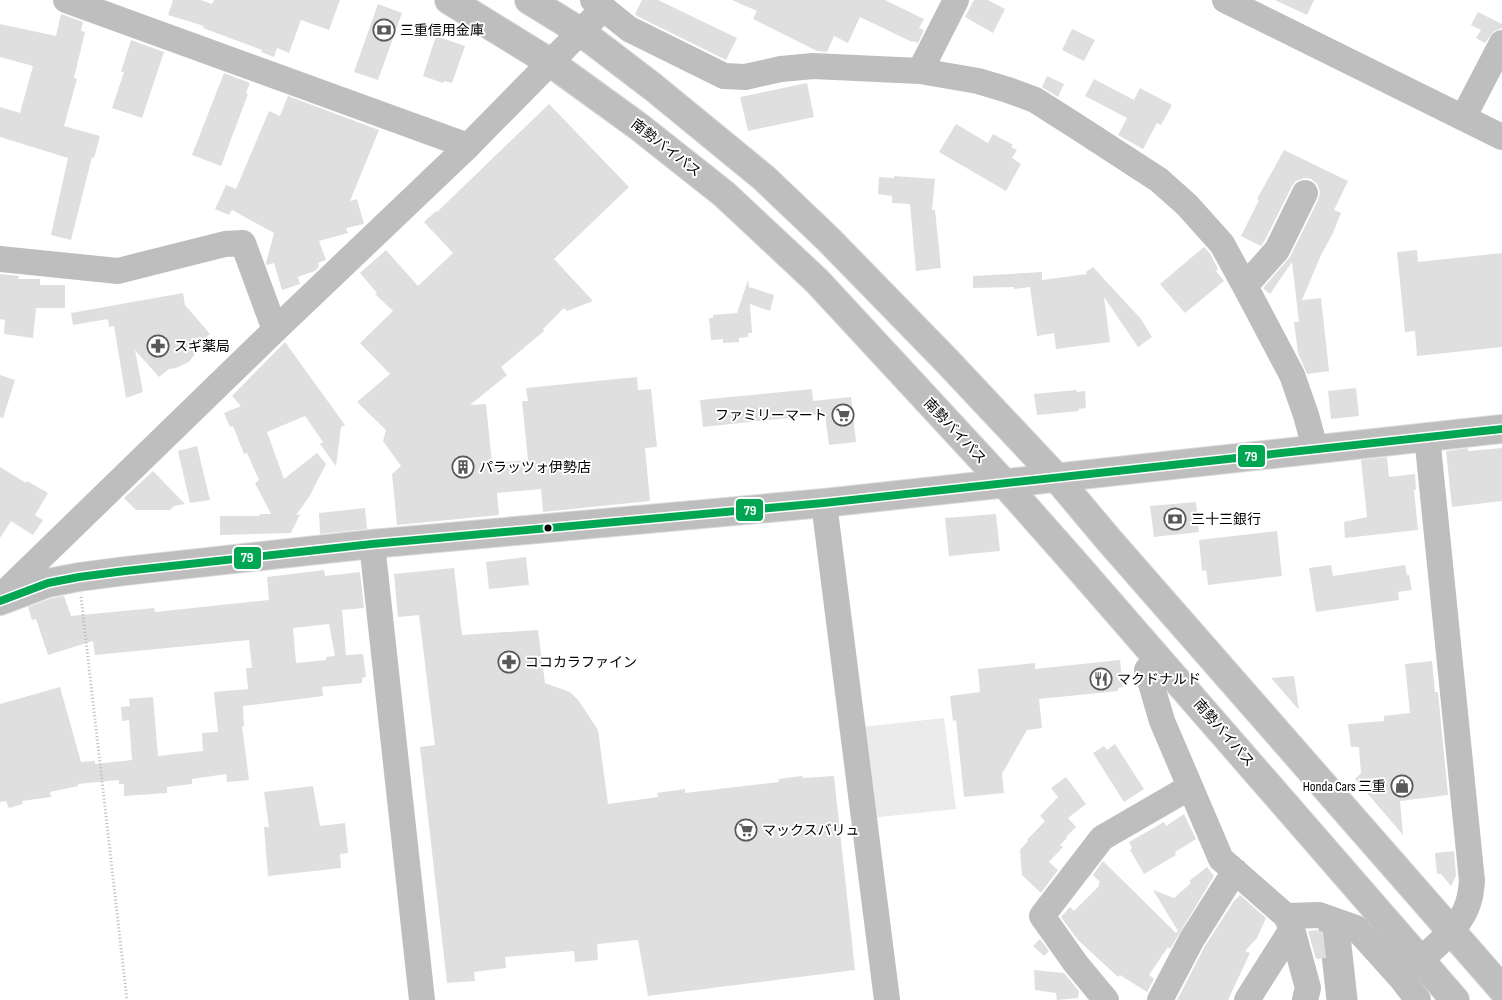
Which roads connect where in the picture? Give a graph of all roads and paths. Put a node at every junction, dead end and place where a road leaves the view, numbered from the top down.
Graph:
1 (66, 0) edge
2 (449, 0) edge
3 (529, 0) edge
4 (956, 0) edge
5 (1225, 0) edge
6 (603, 3) edge
7 (1268, 9) edge
8 (581, 32) junction
9 (1502, 43) edge
10 (551, 63) junction
11 (920, 71) junction
12 (1463, 118) junction
13 (1502, 137) edge
14 (468, 146) junction
15 (1305, 193) dead end
16 (0, 259) edge
17 (1246, 286) junction
18 (275, 330) junction
19 (1502, 428) edge
20 (1427, 436) junction
21 (1315, 448) junction
22 (1056, 477) junction
23 (1004, 484) junction
24 (824, 503) junction
25 (372, 544) junction
26 (79, 577) junction
27 (0, 596) edge
28 (0, 601) edge
29 (1147, 670) dead end
30 (1190, 787) junction
31 (1235, 871) junction
32 (1289, 923) junction
33 (1450, 932) junction
34 (1421, 959) junction
35 (1401, 978) junction
36 (1502, 989) edge
37 (127, 1000) edge
38 (422, 1000) edge
39 (887, 1000) edge
40 (1106, 1000) edge
41 (1160, 1000) edge
42 (1247, 1000) edge
43 (1305, 1000) edge
44 (1418, 1000) edge
45 (1455, 1000) edge

1 - 14 street
2 - 10 main road, 南勢バイパス
3 - 8 main road
4 - 11 street
5 - 7 street
6 - 8 street
6 - 11 street
7 - 12 street
8 - 10 street
8 - 22 main road
9 - 12 street
10 - 14 street
10 - 23 main road, 南勢バイパス
11 - 17 street
12 - 13 street
14 - 18 street
15 - 17 street
16 - 18 street
17 - 21 street
18 - 27 street
19 - 20 main road
20 - 21 main road
20 - 33 street
21 - 22 main road
22 - 23 main road
22 - 33 main road
23 - 24 main road
23 - 34 main road, 南勢バイパス
24 - 25 main road
24 - 39 street
25 - 26 main road
25 - 38 street
26 - 28 main road
26 - 37 path
29 - 30 street
30 - 31 street
30 - 40 street
31 - 32 street
31 - 41 street
32 - 35 street
32 - 42 street
32 - 43 street
33 - 34 street
33 - 36 main road
34 - 35 street
34 - 45 main road, 南勢バイパス
35 - 44 street

